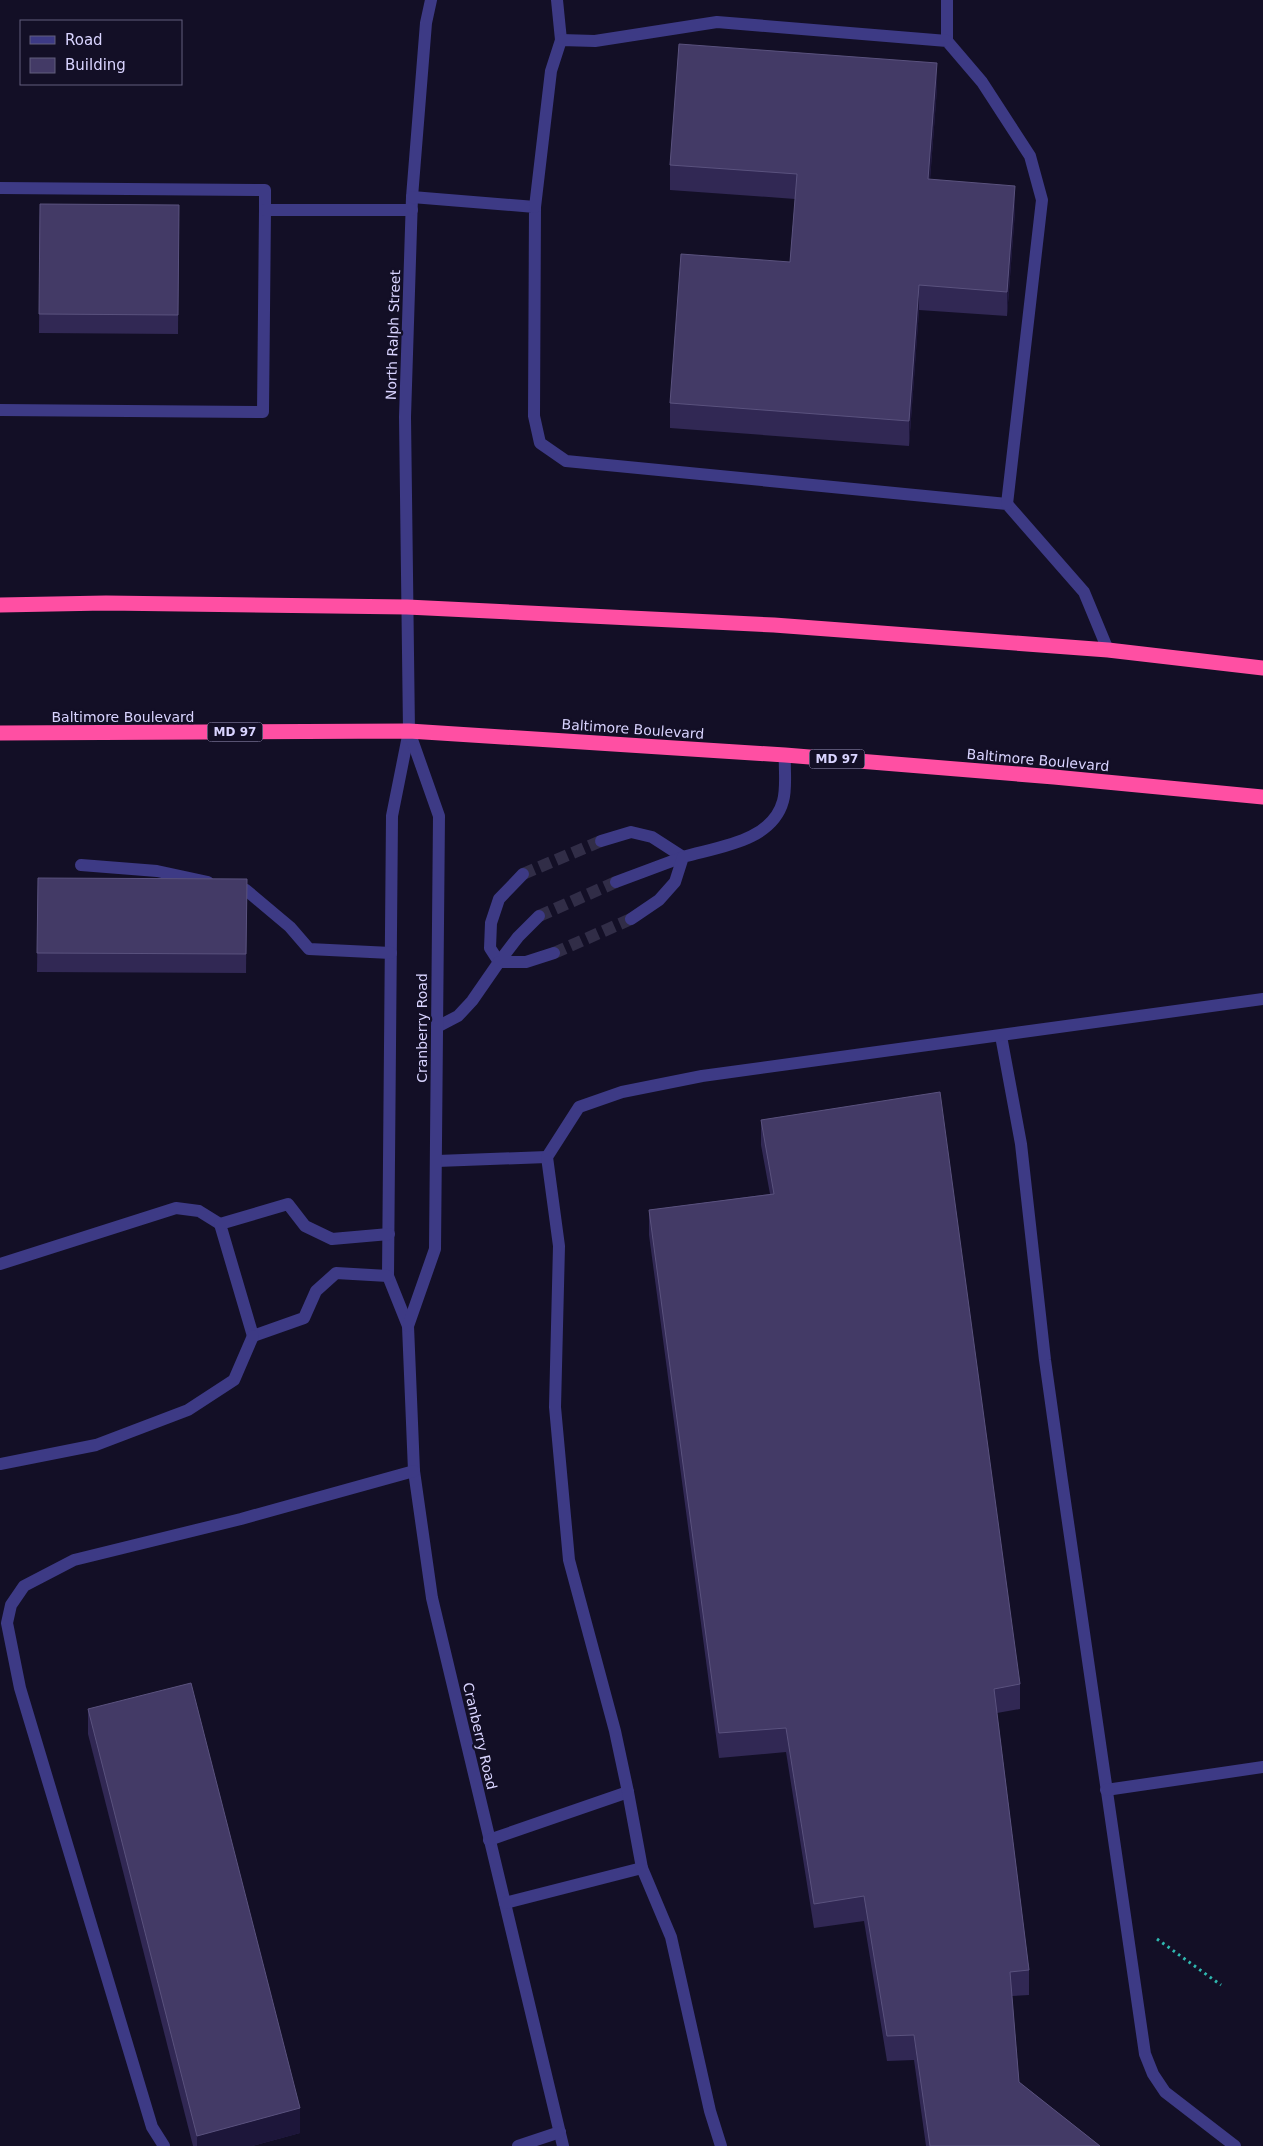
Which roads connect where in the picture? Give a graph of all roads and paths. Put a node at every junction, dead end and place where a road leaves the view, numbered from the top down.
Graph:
1 (431, 0) edge
2 (557, 0) edge
3 (947, 0) edge
4 (560, 40) junction
5 (947, 41) junction
6 (0, 188) edge
7 (412, 203) junction
8 (535, 207) junction
9 (265, 210) junction
10 (0, 410) edge
11 (1007, 504) junction
12 (0, 604) edge
13 (407, 607) junction
14 (1108, 650) junction
15 (1263, 668) edge
16 (409, 671) joint
17 (409, 731) junction
18 (0, 733) edge
19 (785, 755) junction
20 (1263, 797) edge
21 (600, 842) tunnel mouth
22 (683, 857) junction
23 (81, 865) dead end
24 (523, 874) tunnel mouth
25 (616, 882) tunnel mouth
26 (539, 916) tunnel mouth
27 (631, 920) tunnel mouth
28 (391, 953) junction
29 (554, 953) tunnel mouth
30 (498, 962) junction
31 (1263, 999) edge
32 (437, 1027) junction
33 (1000, 1036) junction
34 (547, 1157) junction
35 (437, 1161) junction
36 (220, 1224) junction
37 (389, 1234) junction
38 (0, 1264) edge
39 (388, 1276) junction
40 (408, 1326) junction
41 (253, 1336) junction
42 (0, 1464) edge
43 (414, 1471) junction
44 (1263, 1767) edge
45 (1106, 1790) junction
46 (628, 1792) junction
47 (489, 1840) junction
48 (642, 1868) junction
49 (505, 1903) junction
50 (1152, 1936) dead end
51 (1221, 1985) dead end
52 (560, 2132) junction
53 (164, 2146) edge
54 (518, 2146) edge
55 (563, 2146) edge
56 (721, 2146) edge
57 (1235, 2146) edge

1 - 7 street, North Ralph Street
2 - 4 street
3 - 5 street
4 - 5 street
4 - 8 street
5 - 11 street
6 - 9 street
7 - 8 street
7 - 9 street
7 - 13 street, North Ralph Street
8 - 11 street
9 - 10 street
11 - 14 street
12 - 13 highway
13 - 14 highway
13 - 16 street, North Ralph Street
14 - 15 highway
16 - 17 street, Cranberry Road
17 - 18 highway, Baltimore Boulevard / MD 97
17 - 19 highway, Baltimore Boulevard / MD 97
17 - 28 street, Cranberry Road
17 - 32 street, Cranberry Road
19 - 20 highway, Baltimore Boulevard / MD 97
19 - 22 street
21 - 22 street
22 - 25 street
22 - 27 street
23 - 28 street
24 - 30 street
26 - 30 street
28 - 37 street, Cranberry Road
29 - 30 street
30 - 32 street
31 - 33 street
32 - 35 street, Cranberry Road
33 - 34 street
33 - 45 street
34 - 35 street
34 - 46 street
35 - 40 street, Cranberry Road
36 - 37 street
36 - 38 street
36 - 41 street
37 - 39 street, Cranberry Road
39 - 40 street, Cranberry Road
39 - 41 street
40 - 43 street, Cranberry Road
41 - 42 street
43 - 47 street, Cranberry Road
43 - 53 street
44 - 45 street
45 - 57 street
46 - 47 street
46 - 48 street
47 - 49 street, Cranberry Road
48 - 49 street
48 - 56 street
49 - 52 street, Cranberry Road
50 - 51 path
52 - 54 street
52 - 55 street, Cranberry Road

